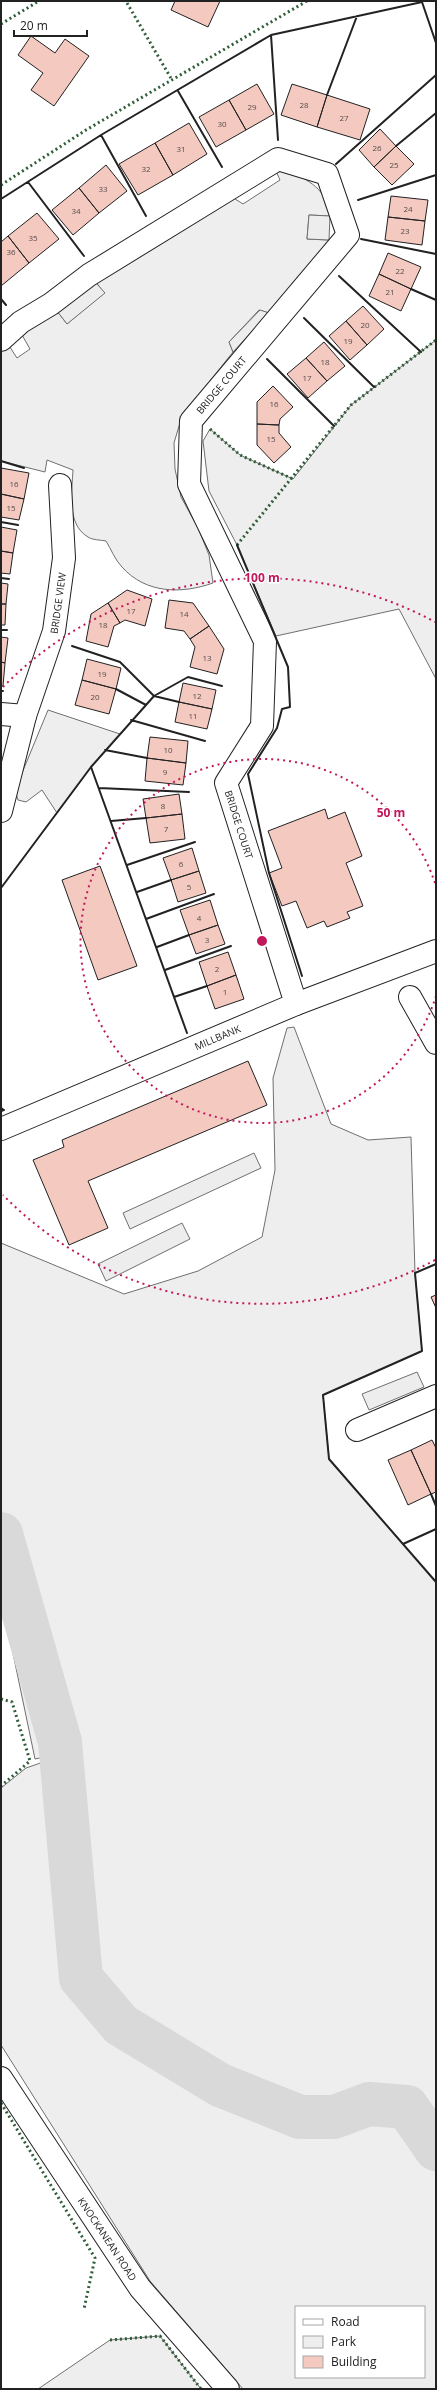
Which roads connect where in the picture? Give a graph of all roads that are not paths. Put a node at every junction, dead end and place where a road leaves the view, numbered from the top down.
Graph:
1 (1, 340) edge
2 (60, 485) dead end
3 (1, 714) edge
4 (25, 716) junction
5 (1, 811) edge
6 (436, 951) edge
7 (410, 997) dead end
8 (296, 1004) junction
9 (436, 1043) edge
10 (1, 1128) edge
11 (436, 1396) edge
12 (357, 1430) dead end
13 (1, 2078) edge
14 (228, 2389) edge

1 - 8 street, BRIDGE COURT
2 - 4 street, BRIDGE VIEW
3 - 4 street
4 - 5 street, BRIDGE VIEW
6 - 8 street, MILLBANK
7 - 9 street
8 - 10 street, MILLBANK
11 - 12 street
13 - 14 street, KNOCKANEAN ROAD

